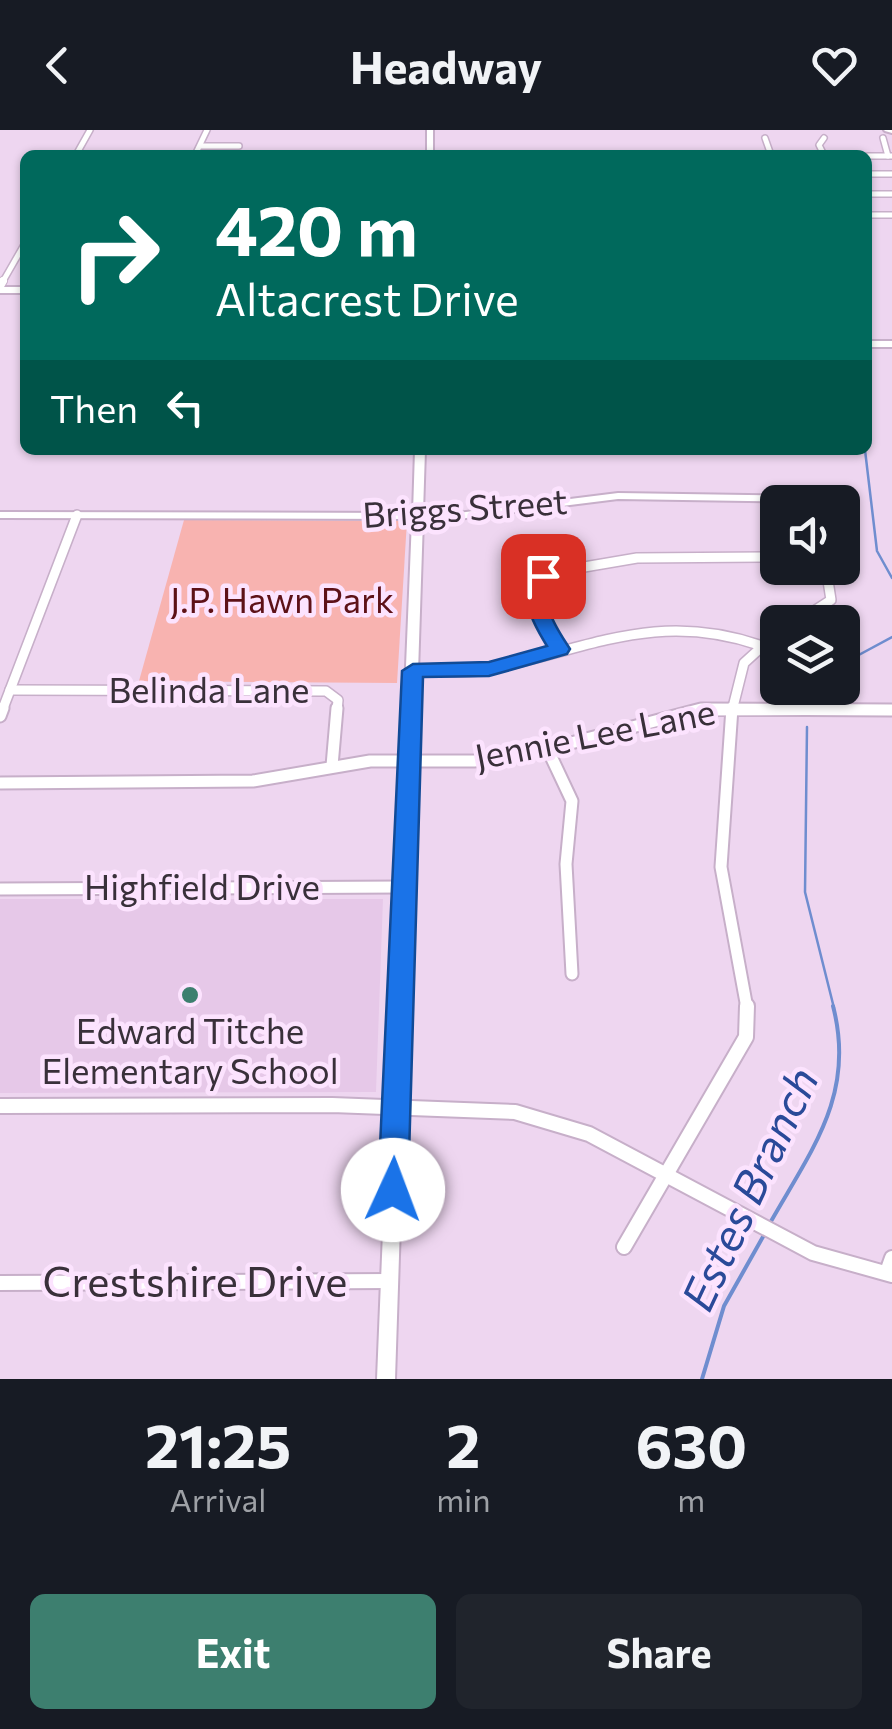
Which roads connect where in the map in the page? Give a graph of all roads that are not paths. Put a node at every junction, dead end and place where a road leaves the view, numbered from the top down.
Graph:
1 (207, 130) edge
2 (887, 133) edge
3 (765, 138) dead end
4 (824, 138) dead end
5 (201, 146) junction
6 (239, 146) dead end
7 (199, 150) edge
8 (770, 150) edge
9 (822, 150) edge
10 (890, 156) edge
11 (20, 253) edge
12 (0, 291) edge
13 (420, 455) edge
14 (760, 500) edge
15 (77, 515) junction
16 (0, 516) edge
17 (416, 516) junction
18 (760, 557) edge
19 (758, 645) joint
20 (560, 649) junction
21 (413, 671) junction
22 (10, 690) junction
23 (734, 709) junction
24 (892, 710) edge
25 (0, 716) edge
26 (548, 750) junction
27 (408, 761) junction
28 (332, 766) junction
29 (0, 783) edge
30 (404, 887) junction
31 (0, 888) edge
32 (572, 974) dead end
33 (0, 1106) edge
34 (396, 1107) junction
35 (666, 1176) junction
36 (624, 1247) dead end
37 (890, 1268) edge
38 (390, 1281) junction
39 (0, 1283) edge
40 (386, 1379) edge

1 - 5 street
2 - 10 street
3 - 8 street
4 - 9 street
5 - 6 street
5 - 7 street
11 - 12 street
13 - 17 street
14 - 17 street, Briggs Street
15 - 16 street, Briggs Street
15 - 17 street, Briggs Street
15 - 22 street
17 - 21 street
18 - 20 street
19 - 20 street
19 - 23 street
20 - 21 street
21 - 27 street
22 - 25 street
22 - 28 street, Belinda Lane
23 - 24 street, Jennie Lee Lane
23 - 26 street, Jennie Lee Lane
23 - 35 street
26 - 27 street, Jennie Lee Lane
26 - 32 street
27 - 28 street, Jennie Lee Lane
27 - 30 street
28 - 29 street, Jennie Lee Lane
30 - 31 street, Highfield Drive
30 - 34 street
33 - 34 street
34 - 35 street
34 - 38 street
35 - 36 street
35 - 37 street
38 - 39 street, Crestshire Drive
38 - 40 street

